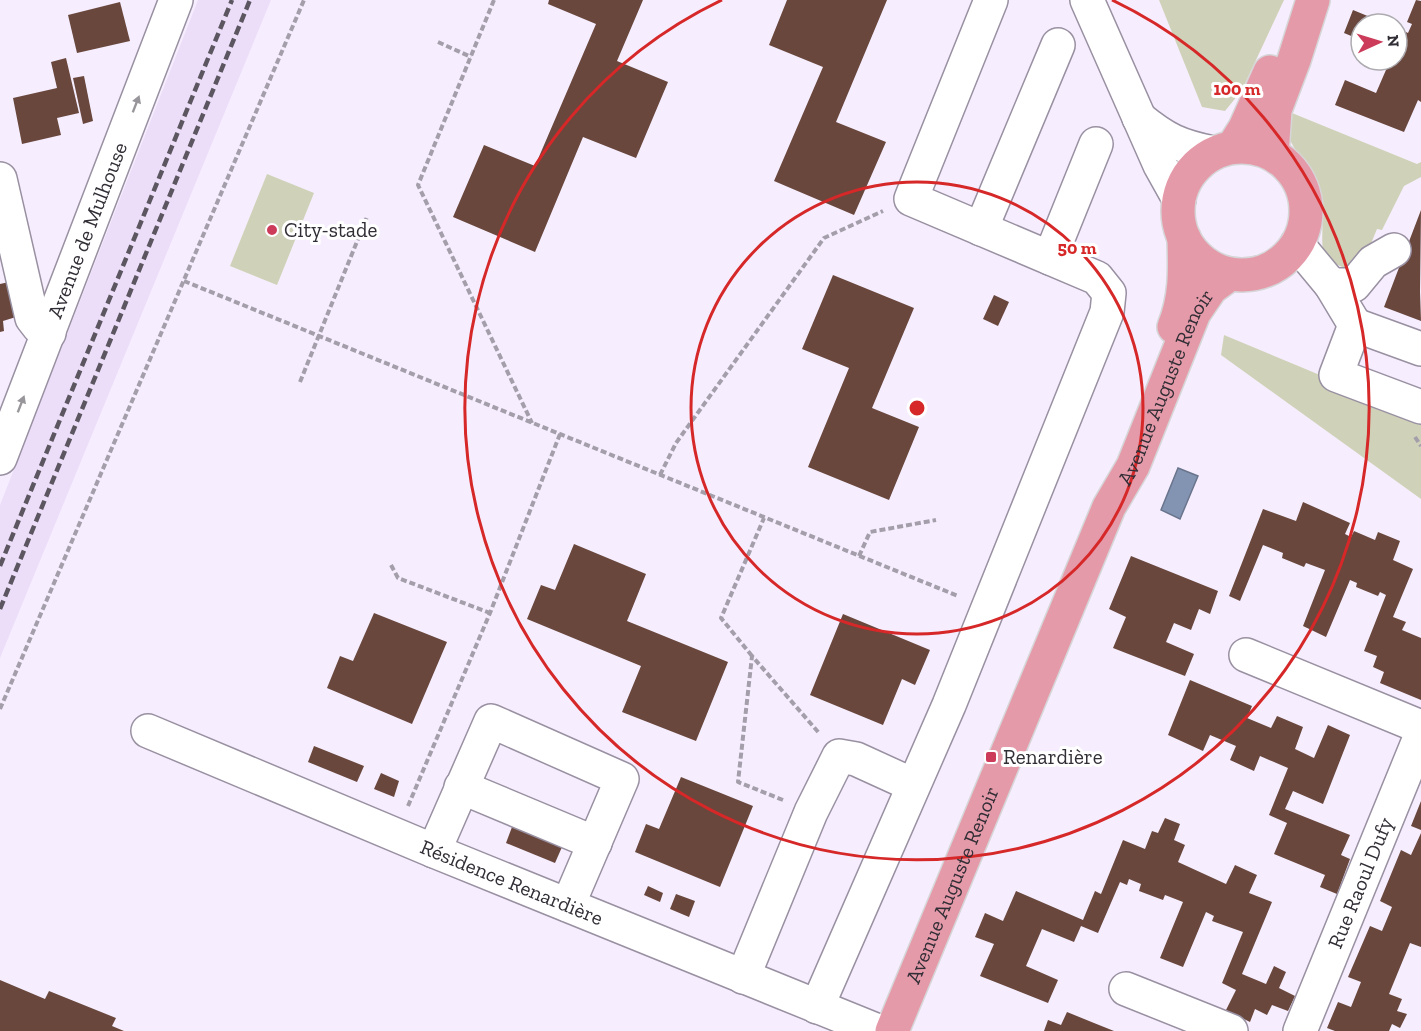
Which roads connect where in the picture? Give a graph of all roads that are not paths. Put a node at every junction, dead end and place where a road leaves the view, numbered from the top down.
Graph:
1 (176, 0) edge
2 (991, 0) edge
3 (1087, 0) edge
4 (1309, 8) edge
5 (1058, 45) dead end
6 (1139, 118) junction
7 (1096, 144) dead end
8 (1223, 150) junction
9 (1272, 154) junction
10 (0, 179) edge
11 (1179, 199) junction
12 (981, 229) junction
13 (1184, 238) junction
14 (1297, 244) junction
15 (1394, 250) dead end
16 (1050, 258) junction
17 (1230, 274) junction
18 (1331, 285) junction
19 (1355, 325) junction
20 (49, 333) junction
21 (1421, 349) edge
22 (1421, 407) edge
23 (0, 458) edge
24 (1109, 507) junction
25 (1246, 655) dead end
26 (1421, 727) edge
27 (148, 731) dead end
28 (1421, 735) edge
29 (913, 785) junction
30 (461, 787) junction
31 (595, 843) junction
32 (434, 851) junction
33 (568, 905) junction
34 (743, 977) junction
35 (1126, 989) dead end
36 (817, 1007) junction
37 (878, 1031) edge
38 (892, 1031) edge
39 (1231, 1031) edge
40 (1300, 1031) edge

20 -> 1 street, Avenue de Mulhouse
2 - 12 street
3 - 6 street
4 - 8 main road
4 - 9 main road
5 - 12 street
6 - 8 street
6 - 11 street
7 - 16 street
8 - 9 main road
8 - 11 main road
9 - 14 main road
10 - 20 street
11 - 13 main road
12 - 16 street
13 - 17 main road
13 - 24 main road, Avenue Auguste Renoir
14 - 17 main road
14 - 18 street
15 - 18 street
16 - 29 street
17 - 24 main road, Avenue Auguste Renoir
18 - 19 street
19 - 21 street
19 - 22 street
23 -> 20 street, Avenue de Mulhouse
24 - 38 main road, Avenue Auguste Renoir
25 - 26 street
27 - 32 street, Résidence Renardière
28 - 40 street, Rue Raoul Dufy
29 - 34 street
29 - 36 street
30 - 31 street
30 - 31 street
30 - 32 street
31 - 33 street
32 - 33 street, Résidence Renardière
33 - 34 street, Résidence Renardière
34 - 36 street, Résidence Renardière
35 - 39 street
36 - 37 street, Résidence Renardière

